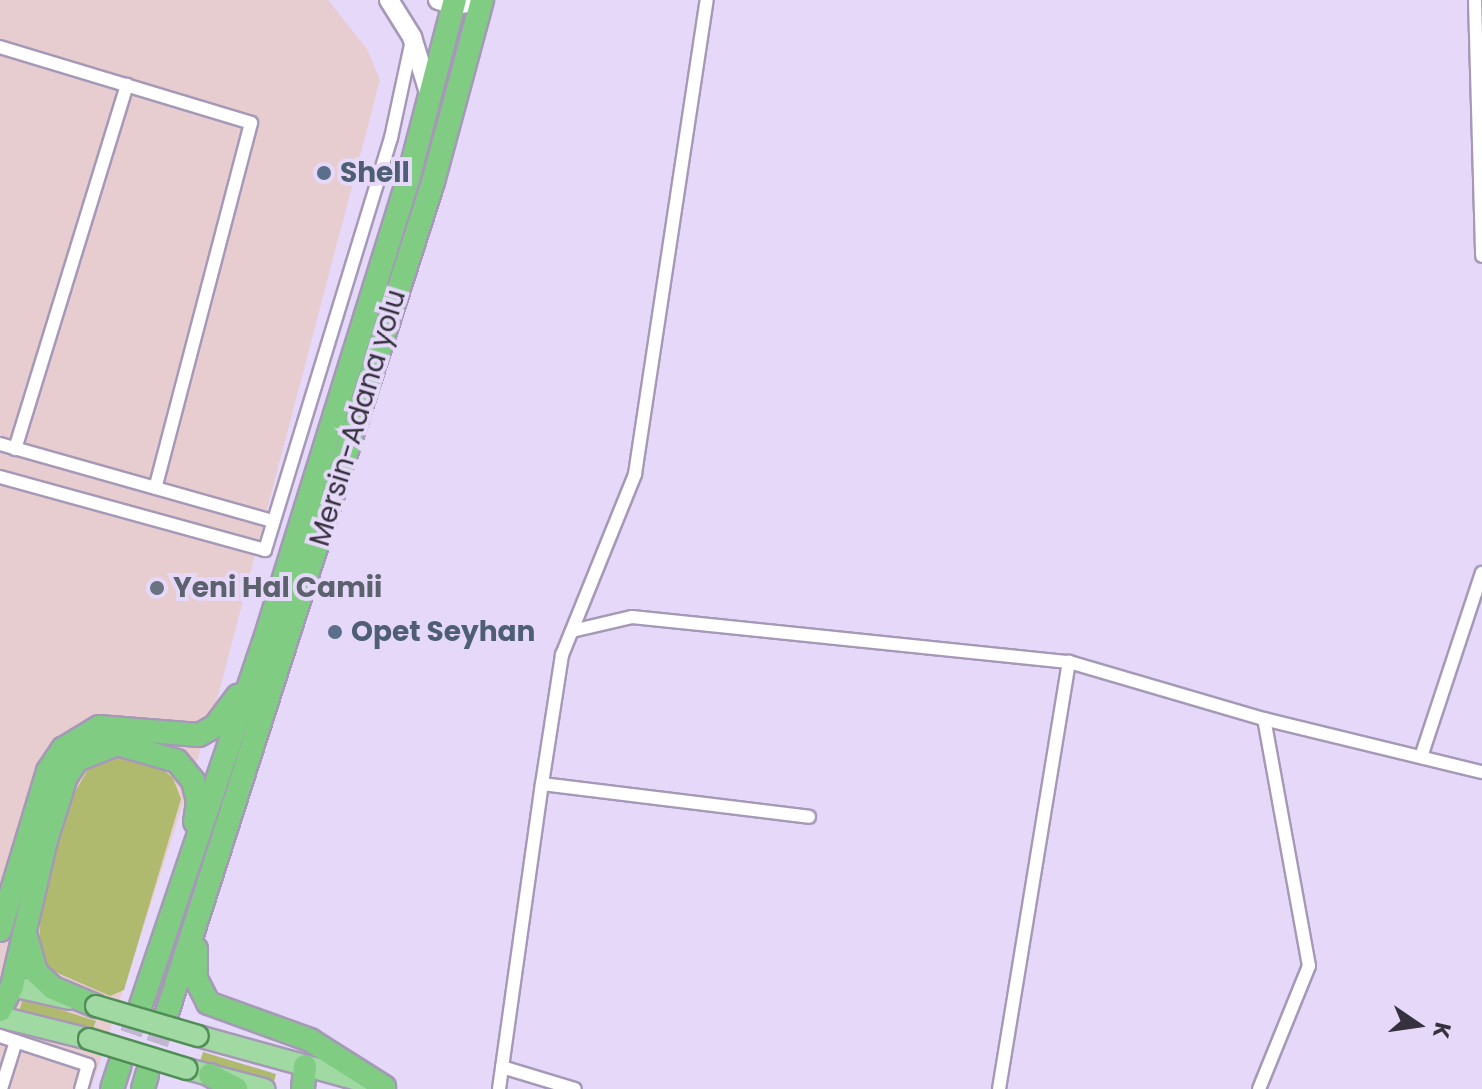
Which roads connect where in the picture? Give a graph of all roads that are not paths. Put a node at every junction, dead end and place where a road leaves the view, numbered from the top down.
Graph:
1 (389, 0) edge
2 (482, 0) edge
3 (707, 0) edge
4 (1475, 0) edge
5 (449, 2) edge
6 (412, 37) junction
7 (0, 47) edge
8 (127, 85) junction
9 (430, 96) junction
10 (1482, 256) edge
11 (0, 444) edge
12 (15, 449) junction
13 (0, 477) edge
14 (155, 488) junction
15 (273, 521) junction
16 (1482, 573) edge
17 (269, 626) junction
18 (572, 631) junction
19 (1069, 662) junction
20 (1264, 719) junction
21 (1421, 757) junction
22 (1482, 772) edge
23 (542, 784) junction
24 (809, 817) dead end
25 (211, 878) junction
26 (11, 888) junction
27 (0, 913) edge
28 (24, 922) junction
29 (0, 930) edge
30 (165, 935) junction
31 (6, 984) edge
32 (141, 1005) tunnel mouth
33 (96, 1006) junction
34 (0, 1010) edge
35 (166, 1016) tunnel mouth
36 (0, 1017) edge
37 (0, 1036) edge
38 (16, 1041) junction
39 (120, 1065) tunnel mouth
40 (305, 1066) junction
41 (502, 1067) junction
42 (210, 1075) junction
43 (387, 1088) edge
44 (1, 1089) edge
45 (81, 1089) edge
46 (112, 1089) edge
47 (236, 1089) edge
48 (264, 1089) edge
49 (303, 1089) edge
50 (499, 1089) edge
51 (575, 1089) edge
52 (999, 1089) edge
53 (1259, 1089) edge

1 - 6 main road
2 - 5 main road
2 - 25 highway, Mersin-Adana yolu
3 - 18 street
4 - 10 street
5 - 9 highway, Mersin-Adana yolu
6 - 9 main road
6 - 15 street
7 - 8 street
8 - 12 street
8 - 14 street
9 - 17 highway, Mersin-Adana yolu
11 - 12 street
12 - 14 street
13 - 15 street
14 - 15 street
16 - 21 street
17 - 26 highway
17 - 30 highway, Mersin-Adana yolu
18 - 19 street
18 - 23 street
19 - 20 street
19 - 52 street
20 - 21 street
20 - 53 street
21 - 22 street
23 - 24 street
23 - 41 street
25 - 35 highway, Mersin-Adana yolu
25 - 43 highway
26 - 27 highway
26 - 29 highway
28 - 30 highway
28 - 31 highway
28 - 33 highway
30 - 32 highway, Mersin-Adana yolu
31 - 33 main road
31 - 34 highway
33 - 40 main road, bridge
36 - 42 main road, bridge
37 - 38 street
38 - 44 street
38 - 45 street
39 - 46 highway
40 - 43 main road
40 - 49 highway
41 - 50 street
41 - 51 street
42 - 47 highway
42 - 48 main road

